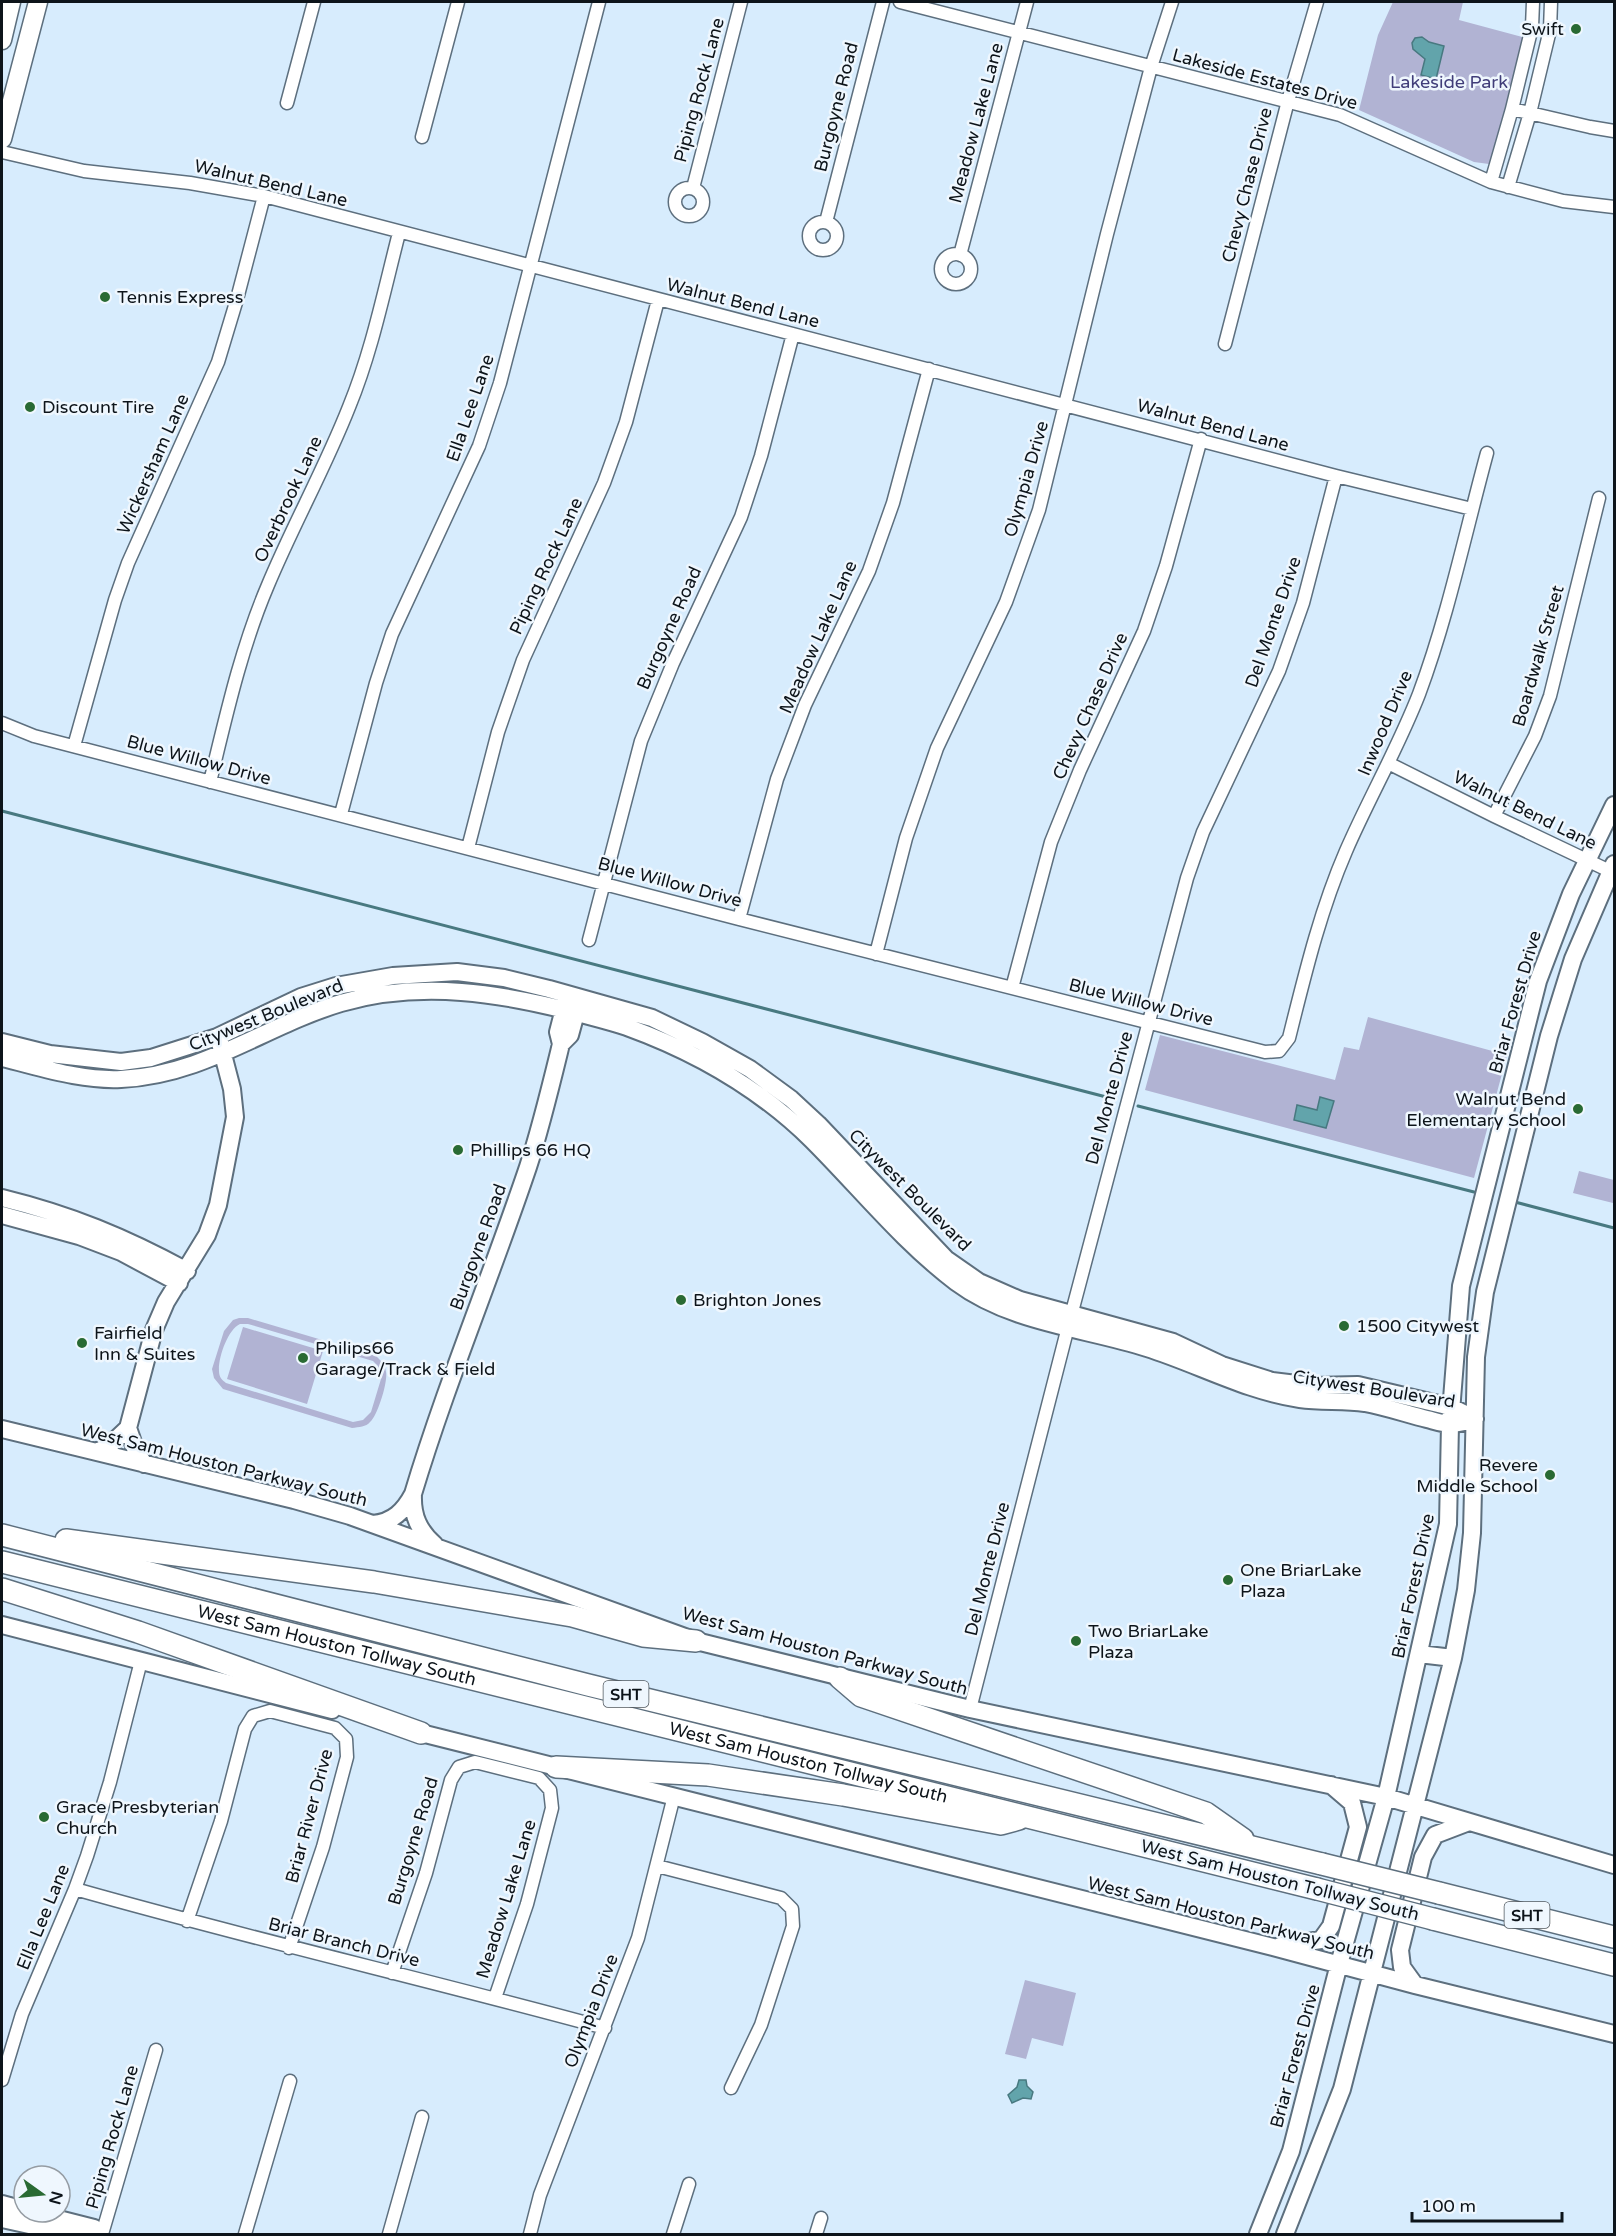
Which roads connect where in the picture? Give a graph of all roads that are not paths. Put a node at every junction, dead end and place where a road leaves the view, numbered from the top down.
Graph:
1 (11, 2) edge
2 (314, 2) edge
3 (458, 2) edge
4 (599, 2) edge
5 (741, 2) edge
6 (883, 2) edge
7 (900, 2) edge
8 (1027, 2) edge
9 (1172, 2) edge
10 (1317, 2) edge
11 (1533, 2) edge
12 (1551, 2) edge
13 (35, 6) edge
14 (1018, 32) junction
15 (2, 40) edge
16 (1151, 67) junction
17 (1288, 101) junction
18 (287, 103) dead end
19 (1512, 109) junction
20 (1530, 113) junction
21 (1614, 131) edge
22 (422, 138) dead end
23 (2, 139) edge
24 (2, 152) edge
25 (1491, 182) junction
26 (1509, 187) junction
27 (693, 188) dead end
28 (264, 196) junction
29 (1614, 207) edge
30 (826, 222) dead end
31 (399, 232) junction
32 (960, 255) dead end
33 (531, 267) junction
34 (658, 300) junction
35 (793, 334) junction
36 (1225, 344) dead end
37 (929, 369) junction
38 (1065, 405) junction
39 (1201, 439) junction
40 (1487, 453) dead end
41 (1336, 476) junction
42 (1599, 498) dead end
43 (1472, 509) junction
44 (2, 723) edge
45 (74, 746) junction
46 (1389, 764) junction
47 (210, 782) junction
48 (1614, 805) edge
49 (341, 814) junction
50 (1494, 816) junction
51 (468, 848) junction
52 (1587, 860) junction
53 (1613, 869) edge
54 (604, 883) junction
55 (739, 919) junction
56 (589, 940) dead end
57 (876, 954) junction
58 (1012, 988) junction
59 (1299, 1001) joint
60 (572, 1003) junction
61 (1147, 1022) junction
62 (217, 1037) junction
63 (2, 1042) edge
64 (224, 1054) junction
65 (2, 1058) edge
66 (1497, 1144) junction
67 (1520, 1149) junction
68 (2, 1197) edge
69 (33, 1214) junction
70 (2, 1215) edge
71 (183, 1277) junction
72 (1461, 1286) junction
73 (1485, 1292) junction
74 (1070, 1320) junction
75 (1451, 1407) junction
76 (1475, 1419) junction
77 (1450, 1424) junction
78 (2, 1428) edge
79 (128, 1428) junction
80 (97, 1452) junction
81 (144, 1464) junction
82 (413, 1494) junction
83 (374, 1524) junction
84 (2, 1533) edge
85 (446, 1550) junction
86 (2, 1562) edge
87 (2, 1589) edge
88 (2, 1625) edge
89 (696, 1641) junction
90 (1419, 1654) junction
91 (1452, 1658) junction
92 (141, 1661) junction
93 (840, 1678) junction
94 (970, 1710) junction
95 (421, 1733) junction
96 (556, 1767) junction
97 (504, 1769) joint
98 (1329, 1784) junction
99 (674, 1796) junction
100 (1386, 1797) junction
101 (1415, 1804) junction
102 (1029, 1816) junction
103 (1468, 1822) junction
104 (1253, 1846) junction
105 (1614, 1865) edge
106 (657, 1866) junction
107 (75, 1889) junction
108 (187, 1921) junction
109 (1614, 1937) edge
110 (1273, 1947) junction
111 (289, 1948) junction
112 (1339, 1964) junction
113 (1614, 1965) edge
114 (392, 1973) junction
115 (1371, 1973) junction
116 (1415, 1985) junction
117 (495, 1998) junction
118 (605, 2028) junction
119 (1614, 2034) edge
120 (156, 2050) dead end
121 (2, 2079) edge
122 (290, 2081) dead end
123 (731, 2088) dead end
124 (422, 2117) dead end
125 (689, 2184) dead end
126 (821, 2218) dead end
127 (2, 2219) edge
128 (72, 2222) edge
129 (70, 2235) edge
130 (101, 2235) edge
131 (245, 2235) edge
132 (389, 2235) edge
133 (530, 2235) edge
134 (673, 2235) edge
135 (816, 2235) edge
136 (1258, 2235) edge
137 (1284, 2235) edge

1 - 15 main road
2 - 18 street
3 - 22 street
4 - 33 street, Ella Lee Lane
5 - 27 street, Piping Rock Lane
6 - 30 street, Burgoyne Road
7 - 14 street, Lakeside Estates Drive
8 - 14 street, Meadow Lake Lane
9 - 16 street, Olympia Drive
10 - 17 street, Chevy Chase Drive
11 - 19 street
12 - 20 street
13 - 23 main road
14 - 16 street, Lakeside Estates Drive
14 - 32 street, Meadow Lake Lane
16 - 17 street, Lakeside Estates Drive
16 - 38 street, Olympia Drive
17 - 25 street, Lakeside Estates Drive
17 - 36 street, Chevy Chase Drive
19 - 20 street
19 - 25 street
20 - 21 street
20 - 26 street
24 - 28 street, Walnut Bend Lane
25 - 26 street, Lakeside Estates Drive
26 - 29 street, Lakeside Estates Drive
28 - 31 street, Walnut Bend Lane
28 - 45 street, Wickersham Lane
31 - 33 street, Walnut Bend Lane
31 - 47 street, Overbrook Lane
33 - 34 street, Walnut Bend Lane
33 - 49 street, Ella Lee Lane
34 - 35 street, Walnut Bend Lane
34 - 51 street, Piping Rock Lane
35 - 37 street, Walnut Bend Lane
35 - 54 street, Burgoyne Road
37 - 38 street, Walnut Bend Lane
37 - 55 street, Meadow Lake Lane
38 - 39 street, Walnut Bend Lane
38 - 57 street, Olympia Drive
39 - 41 street, Walnut Bend Lane
39 - 58 street, Chevy Chase Drive
40 - 43 street, Inwood Drive
41 - 43 street, Walnut Bend Lane
41 - 61 street, Del Monte Drive
42 - 50 street, Boardwalk Street
43 - 46 street, Inwood Drive
44 - 45 street, Blue Willow Drive
45 - 47 street, Blue Willow Drive
46 - 50 street, Walnut Bend Lane
46 - 59 street, Inwood Drive
47 - 49 street, Blue Willow Drive
48 - 52 main road, Briar Forest Drive
49 - 51 street, Blue Willow Drive
50 - 52 street, Walnut Bend Lane
51 - 54 street, Blue Willow Drive
52 - 53 street, Walnut Bend Lane
52 - 66 main road, Briar Forest Drive
53 - 67 main road
54 - 55 street, Blue Willow Drive
54 - 56 street, Burgoyne Road
55 - 57 street, Blue Willow Drive
57 - 58 street, Blue Willow Drive
58 - 61 street, Blue Willow Drive
59 - 61 street, Blue Willow Drive
60 - 62 main road, Citywest Boulevard
60 - 64 main road, Citywest Boulevard
60 - 74 main road, Citywest Boulevard
60 - 82 main road, Burgoyne Road
61 - 74 street, Del Monte Drive
62 - 63 main road, Citywest Boulevard
62 - 64 main road
64 - 65 main road, Citywest Boulevard
64 - 71 main road
66 - 67 main road
66 - 72 main road, Briar Forest Drive
67 - 73 main road
68 - 69 main road
69 - 70 main road
69 - 71 main road
71 - 79 main road
72 - 73 main road
72 - 75 main road, Briar Forest Drive
73 - 76 main road
74 - 75 main road, Citywest Boulevard
74 - 77 main road, Citywest Boulevard
74 - 94 street, Del Monte Drive
75 - 76 main road, Citywest Boulevard
75 - 77 main road, Briar Forest Drive
76 - 77 main road, Citywest Boulevard
76 - 91 main road
77 - 90 main road, Briar Forest Drive
78 - 80 main road, West Sam Houston Parkway South
79 - 80 main road
79 - 81 main road
80 - 81 main road, West Sam Houston Parkway South
81 - 83 main road, West Sam Houston Parkway South
82 - 83 main road, Burgoyne Road
82 - 85 main road, Burgoyne Road
83 - 85 main road, West Sam Houston Parkway South
84 - 89 highway
84 - 104 highway, West Sam Houston Tollway South / SHT
85 - 89 main road, West Sam Houston Parkway South
86 - 102 highway, West Sam Houston Tollway South / SHT
87 - 95 highway
88 - 92 main road, West Sam Houston Parkway South
89 - 93 main road, West Sam Houston Parkway South
90 - 91 main road
90 - 100 main road, Briar Forest Drive
91 - 101 main road
92 - 95 main road, West Sam Houston Parkway South
92 - 107 street, Ella Lee Lane
93 - 94 main road, West Sam Houston Parkway South
93 - 104 highway
94 - 98 main road, West Sam Houston Parkway South
95 - 96 main road, West Sam Houston Parkway South
96 - 99 main road, West Sam Houston Parkway South
96 - 102 highway
97 - 114 street, Burgoyne Road
97 - 117 street, Meadow Lake Lane
98 - 100 main road, West Sam Houston Parkway South
98 - 110 main road
99 - 106 street, Olympia Drive
99 - 110 main road, West Sam Houston Parkway South
100 - 101 main road, West Sam Houston Parkway South
100 - 112 main road, Briar Forest Drive
101 - 103 main road, West Sam Houston Parkway South
101 - 115 main road
102 - 113 highway, West Sam Houston Tollway South / SHT, bridge
103 - 105 main road, West Sam Houston Parkway South
103 - 116 main road
104 - 109 highway, West Sam Houston Tollway South / SHT, bridge
106 - 118 street, Olympia Drive
106 - 123 street
107 - 108 street, Briar Branch Drive
107 - 121 street, Ella Lee Lane
108 - 111 street, Briar Branch Drive
108 - 111 street, Briar River Drive
110 - 112 main road, West Sam Houston Parkway South
111 - 114 street, Briar Branch Drive
112 - 115 main road, West Sam Houston Parkway South
112 - 136 main road, Briar Forest Drive
114 - 117 street, Briar Branch Drive
115 - 116 main road, West Sam Houston Parkway South
115 - 137 main road
116 - 119 main road, West Sam Houston Parkway South
117 - 118 street, Briar Branch Drive
118 - 133 street, Olympia Drive
120 - 130 street, Piping Rock Lane
122 - 131 street
124 - 132 street
125 - 134 street
126 - 135 street
127 - 129 main road
128 - 130 main road

